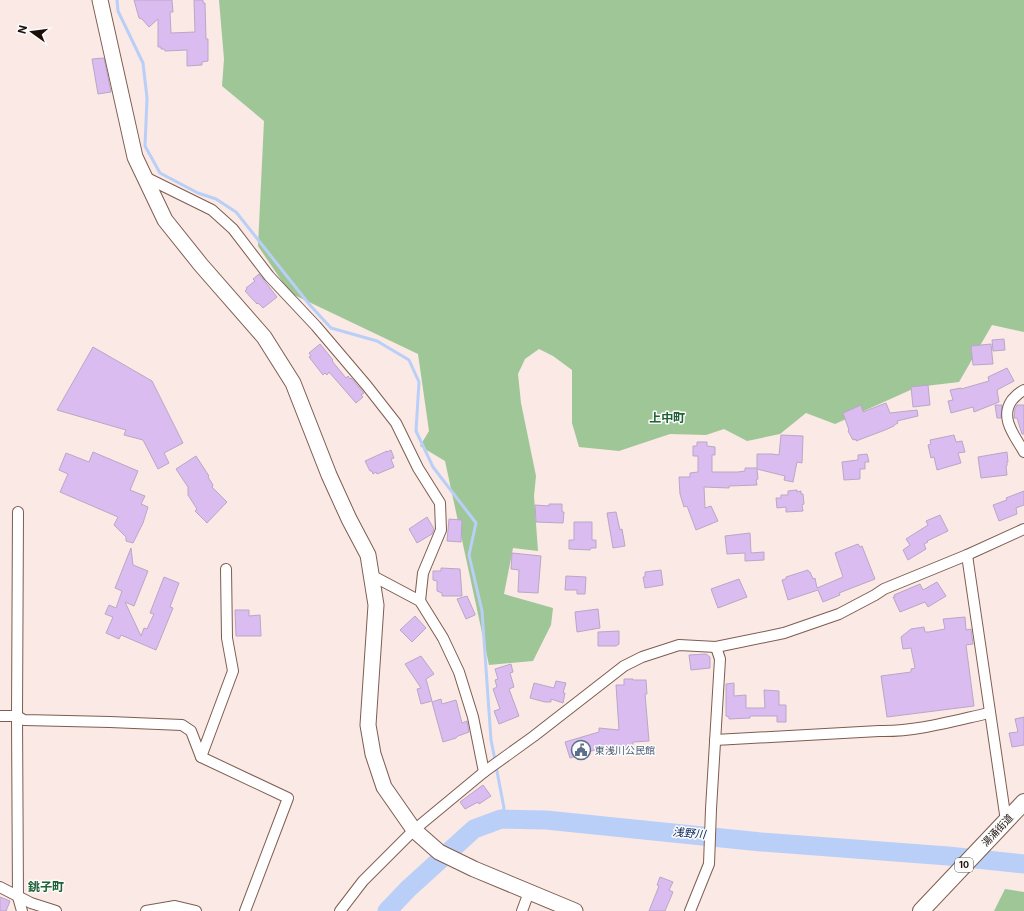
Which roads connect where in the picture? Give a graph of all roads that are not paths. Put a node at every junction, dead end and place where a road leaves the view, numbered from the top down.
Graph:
1 (100, 0) edge
2 (145, 177) junction
3 (1024, 390) edge
4 (1024, 452) edge
5 (18, 512) dead end
6 (1024, 529) edge
7 (967, 555) junction
8 (226, 569) dead end
9 (371, 575) junction
10 (420, 601) junction
11 (716, 646) junction
12 (989, 713) junction
13 (0, 716) edge
14 (17, 716) junction
15 (715, 740) junction
16 (201, 757) junction
17 (487, 770) junction
18 (1024, 802) edge
19 (1006, 821) junction
20 (414, 830) junction
21 (0, 887) edge
22 (529, 892) junction
23 (18, 897) junction
24 (22, 911) edge
25 (56, 911) edge
26 (146, 911) edge
27 (196, 911) edge
28 (245, 911) edge
29 (340, 911) edge
30 (522, 911) edge
31 (575, 911) edge
32 (690, 911) edge
33 (921, 911) edge

1 - 2 street
2 - 9 street
2 - 10 street
3 - 4 street
5 - 14 street
6 - 7 street
7 - 11 street
7 - 12 street
8 - 16 street
9 - 10 street
9 - 20 street
10 - 17 street
11 - 15 street
11 - 17 street
12 - 15 street
12 - 19 street
13 - 14 street
14 - 16 street
14 - 23 street
15 - 32 street
16 - 28 street
17 - 20 street
18 - 19 main road, 湯涌街道 / 10
19 - 33 main road, 湯涌街道 / 10
20 - 22 street
20 - 29 street
21 - 23 street
22 - 30 street
22 - 31 street
23 - 24 street
23 - 25 street
26 - 27 street

